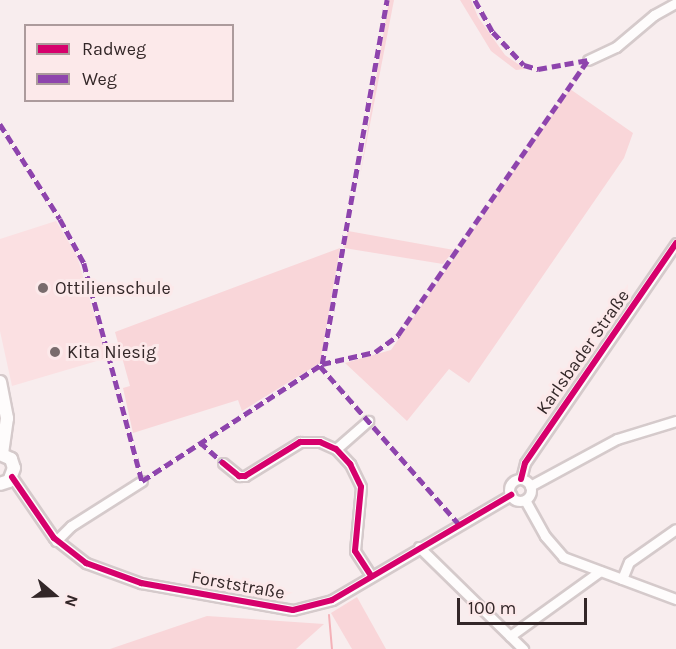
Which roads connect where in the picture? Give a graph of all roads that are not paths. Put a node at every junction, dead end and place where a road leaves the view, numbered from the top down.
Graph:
1 (676, 3) edge
2 (588, 60) dead end
3 (676, 243) edge
4 (0, 382) edge
5 (368, 421) dead end
6 (676, 421) edge
7 (336, 449) junction
8 (1, 454) edge
9 (223, 464) dead end
10 (12, 477) junction
11 (521, 479) junction
12 (142, 481) dead end
13 (0, 484) edge
14 (530, 486) junction
15 (511, 495) junction
16 (525, 500) junction
17 (676, 529) edge
18 (56, 541) junction
19 (419, 548) junction
20 (600, 571) junction
21 (371, 576) junction
22 (622, 579) junction
23 (676, 599) edge
24 (510, 636) junction
25 (523, 649) edge

1 - 2 street
3 - 11 street, Karlsbader Straße
4 - 8 main road
5 - 7 street
6 - 14 street
7 - 9 street
7 - 21 street
8 - 10 main road
10 - 13 main road
10 - 18 street, Forststraße
11 - 14 street
11 - 15 street
12 - 18 street
14 - 16 street
15 - 16 street
15 - 19 street, Forststraße
16 - 20 street
17 - 22 street
18 - 21 street, Forststraße
19 - 21 street, Forststraße
19 - 24 street
20 - 22 street
20 - 24 street
22 - 23 street
24 - 25 street

